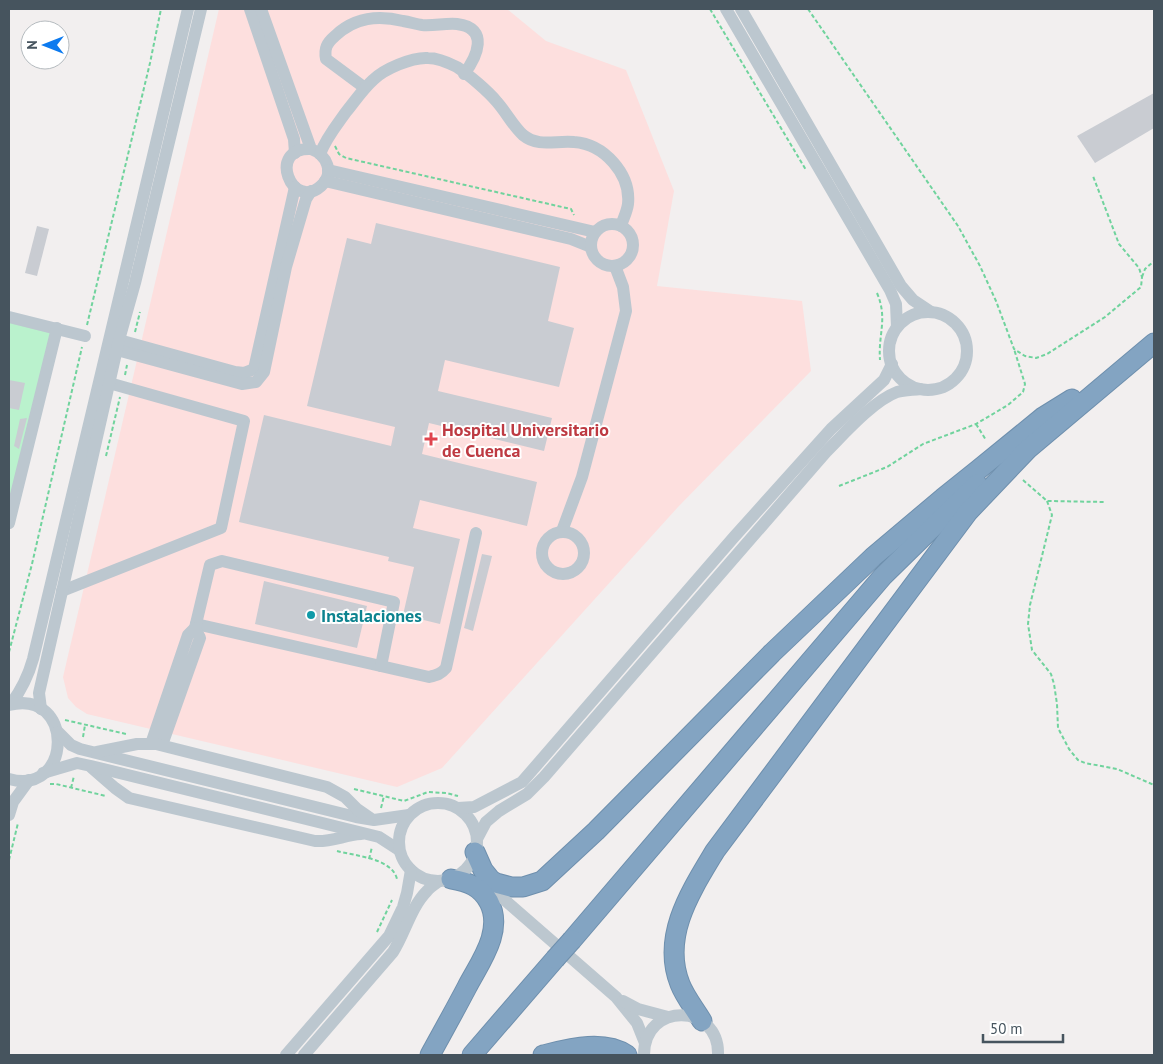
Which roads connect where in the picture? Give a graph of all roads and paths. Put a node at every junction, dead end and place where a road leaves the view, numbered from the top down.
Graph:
1 (188, 9) edge
2 (201, 9) edge
3 (250, 9) edge
4 (261, 9) edge
5 (710, 9) edge
6 (726, 9) edge
7 (741, 9) edge
8 (808, 9) edge
9 (464, 74) junction
10 (365, 88) junction
11 (328, 138) junction
12 (316, 152) junction
13 (295, 153) junction
14 (806, 171) dead end
15 (327, 176) junction
16 (1093, 176) dead end
17 (295, 187) junction
18 (311, 191) junction
19 (622, 226) junction
20 (574, 227) junction
21 (595, 232) junction
22 (591, 246) junction
23 (1154, 260) edge
24 (615, 266) junction
25 (1142, 277) junction
26 (876, 291) dead end
27 (141, 306) dead end
28 (931, 312) junction
29 (9, 317) edge
30 (897, 327) junction
31 (57, 328) junction
32 (85, 336) dead end
33 (1154, 343) edge
34 (118, 345) junction
35 (131, 349) junction
36 (1014, 349) junction
37 (1138, 356) junction
38 (885, 365) junction
39 (1116, 371) junction
40 (109, 383) junction
41 (122, 387) junction
42 (920, 389) junction
43 (1085, 395) junction
44 (976, 424) junction
45 (986, 440) dead end
46 (104, 463) dead end
47 (1023, 480) dead end
48 (839, 486) dead end
49 (1047, 501) junction
50 (1106, 502) dead end
51 (9, 524) edge
52 (562, 532) dead end
53 (476, 533) dead end
54 (62, 591) junction
55 (195, 626) junction
56 (381, 666) junction
57 (10, 704) edge
58 (41, 709) junction
59 (64, 720) dead end
60 (58, 732) junction
61 (128, 735) dead end
62 (157, 744) junction
63 (92, 752) junction
64 (90, 766) junction
65 (9, 779) edge
66 (43, 779) junction
67 (28, 780) junction
68 (1154, 785) edge
69 (347, 788) dead end
70 (110, 797) dead end
71 (458, 802) junction
72 (409, 815) junction
73 (14, 816) edge
74 (374, 820) junction
75 (368, 834) junction
76 (330, 850) dead end
77 (400, 850) junction
78 (474, 851) junction
79 (9, 860) edge
80 (411, 870) junction
81 (450, 878) junction
82 (398, 881) dead end
83 (487, 885) junction
84 (394, 893) dead end
85 (375, 934) dead end
86 (616, 998) junction
87 (668, 1017) junction
88 (702, 1021) junction
89 (644, 1049) edge
90 (286, 1055) edge
91 (304, 1055) edge
92 (430, 1055) edge
93 (472, 1055) edge
94 (543, 1055) edge
95 (627, 1055) edge
96 (718, 1055) edge

1 - 57 street
2 - 34 street
3 - 13 street
4 - 12 street
5 - 14 path
6 - 30 street
7 - 28 street
8 - 36 path
9 - 10 street
9 - 10 street
9 - 19 street
10 - 11 street
11 - 12 street
11 - 20 path
12 - 13 street
12 - 15 street
13 - 17 street
15 - 18 street
15 - 20 street
15 - 22 street
16 - 25 path
17 - 18 street
17 - 35 street
18 - 35 street
19 - 21 street
19 - 24 street
20 - 21 street
21 - 22 street
22 - 24 street
23 - 25 path
24 - 52 street
25 - 36 path
26 - 38 path
27 - 35 path
28 - 30 street
28 - 42 street
29 - 31 street
30 - 38 street
31 - 32 street
31 - 51 street
33 - 37 highway
34 - 35 street
34 - 40 street
35 - 41 path
36 - 44 path
37 - 39 highway
37 - 43 highway
38 - 42 street
38 - 71 street
39 - 43 highway
39 - 93 highway, bridge
40 - 41 street
40 - 54 street
41 - 46 path
41 - 54 street
42 - 78 street
43 - 78 highway
43 - 88 highway
44 - 45 path
44 - 48 path
47 - 49 path
49 - 50 path
49 - 68 path
53 - 56 street
54 - 58 street
55 - 56 street
55 - 56 street
55 - 62 street
57 - 58 street
58 - 60 street
59 - 61 path
60 - 63 street
60 - 66 street
62 - 63 street
62 - 74 street
63 - 74 street
64 - 66 street
64 - 75 street
64 - 75 street
65 - 67 street
66 - 67 street
66 - 70 path
67 - 73 street
69 - 71 path
71 - 72 street
71 - 78 street
72 - 74 street
72 - 77 street
73 - 79 path
75 - 77 street
76 - 82 path
77 - 80 street
78 - 81 street
78 - 83 street
80 - 81 street
80 - 90 street
81 - 83 street
81 - 91 street
81 - 92 highway
83 - 86 street
84 - 85 path
86 - 87 street
86 - 89 street
87 - 88 street
87 - 89 street
88 - 96 street
94 - 95 highway

